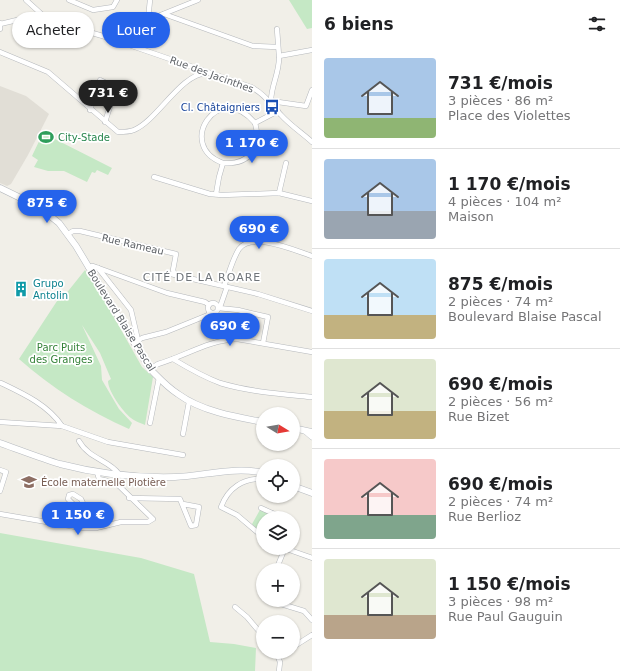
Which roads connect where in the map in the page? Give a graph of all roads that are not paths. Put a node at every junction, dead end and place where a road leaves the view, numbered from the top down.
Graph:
1 (26, 0) edge
2 (69, 0) edge
3 (117, 0) edge
4 (150, 0) edge
5 (198, 0) edge
6 (39, 12) edge
7 (149, 12) edge
8 (169, 12) edge
9 (170, 16) edge
10 (12, 21) edge
11 (0, 26) edge
12 (277, 29) dead end
13 (277, 47) junction
14 (138, 48) edge
15 (312, 50) edge
16 (0, 52) edge
17 (279, 56) junction
18 (211, 73) junction
19 (312, 90) edge
20 (271, 101) junction
21 (90, 110) junction
22 (278, 111) junction
23 (105, 122) junction
24 (255, 123) junction
25 (312, 142) edge
26 (224, 163) junction
27 (286, 163) dead end
28 (154, 177) dead end
29 (0, 188) edge
30 (279, 193) junction
31 (216, 194) junction
32 (312, 201) edge
33 (68, 234) junction
34 (312, 256) edge
35 (88, 266) junction
36 (97, 267) junction
37 (225, 287) junction
38 (209, 305) junction
39 (219, 308) junction
40 (312, 311) edge
41 (210, 312) junction
42 (136, 341) junction
43 (263, 343) junction
44 (312, 352) edge
45 (173, 360) junction
46 (150, 369) junction
47 (159, 378) junction
48 (2, 383) dead end
49 (312, 397) edge
50 (189, 402) junction
51 (256, 420) edge
52 (0, 422) edge
53 (150, 423) dead end
54 (61, 426) junction
55 (309, 431) edge
56 (183, 434) dead end
57 (312, 438) edge
58 (79, 441) dead end
59 (0, 443) edge
60 (183, 454) dead end
61 (0, 470) edge
62 (97, 472) junction
63 (256, 473) edge
64 (119, 474) junction
65 (256, 480) edge
66 (300, 489) edge
67 (0, 491) edge
68 (312, 493) edge
69 (129, 498) junction
70 (184, 504) junction
71 (261, 508) dead end
72 (265, 511) edge
73 (87, 512) dead end
74 (0, 514) edge
75 (108, 525) junction
76 (256, 531) edge
77 (300, 554) edge
78 (312, 558) edge
79 (235, 607) dead end
80 (291, 607) edge
81 (312, 620) edge
82 (256, 628) edge
83 (312, 634) edge
84 (300, 642) edge
85 (278, 659) edge
86 (281, 670) edge

1 - 6 street
2 - 3 street
4 - 7 street
5 - 8 street
9 - 13 street
10 - 11 street, Rue des Jacinthes
12 - 13 street
13 - 17 street
14 - 18 street, Rue des Jacinthes
15 - 17 street
16 - 21 street
17 - 20 street
18 - 20 street, Rue des Jacinthes
18 - 23 street
19 - 20 street
20 - 22 street
21 - 23 street
21 - 23 street
22 - 24 street
22 - 25 street
24 - 26 street
24 - 26 street
26 - 31 street
27 - 30 street
28 - 31 street
29 - 33 main road, Boulevard Blaise Pascal
30 - 31 street
30 - 32 street
33 - 35 main road, Boulevard Blaise Pascal
33 - 37 street, Rue Rameau
34 - 37 street
35 - 36 street
35 - 42 main road, Boulevard Blaise Pascal
36 - 38 street
36 - 42 street, Boulevard Blaise Pascal
37 - 39 street
37 - 40 street
38 - 39 street
38 - 41 street
39 - 41 street
39 - 43 street
41 - 42 street
42 - 46 main road, Boulevard Blaise Pascal
43 - 44 street
43 - 45 street
45 - 46 street
45 - 49 street
46 - 47 main road, Boulevard Blaise Pascal
47 - 50 main road, Boulevard Blaise Pascal
47 - 53 street
48 - 54 street
50 - 51 main road, Boulevard Blaise Pascal
50 - 56 street
52 - 54 street
54 - 60 street
55 - 57 street
58 - 64 street
59 - 62 main road
61 - 67 street
62 - 64 main road
62 - 69 street
63 - 64 main road
65 - 76 street
66 - 68 main road
69 - 70 street
69 - 75 street
70 - 70 street
71 - 72 street
73 - 75 street
74 - 75 street
77 - 78 street
79 - 82 street
80 - 81 street
83 - 84 street
85 - 86 street

